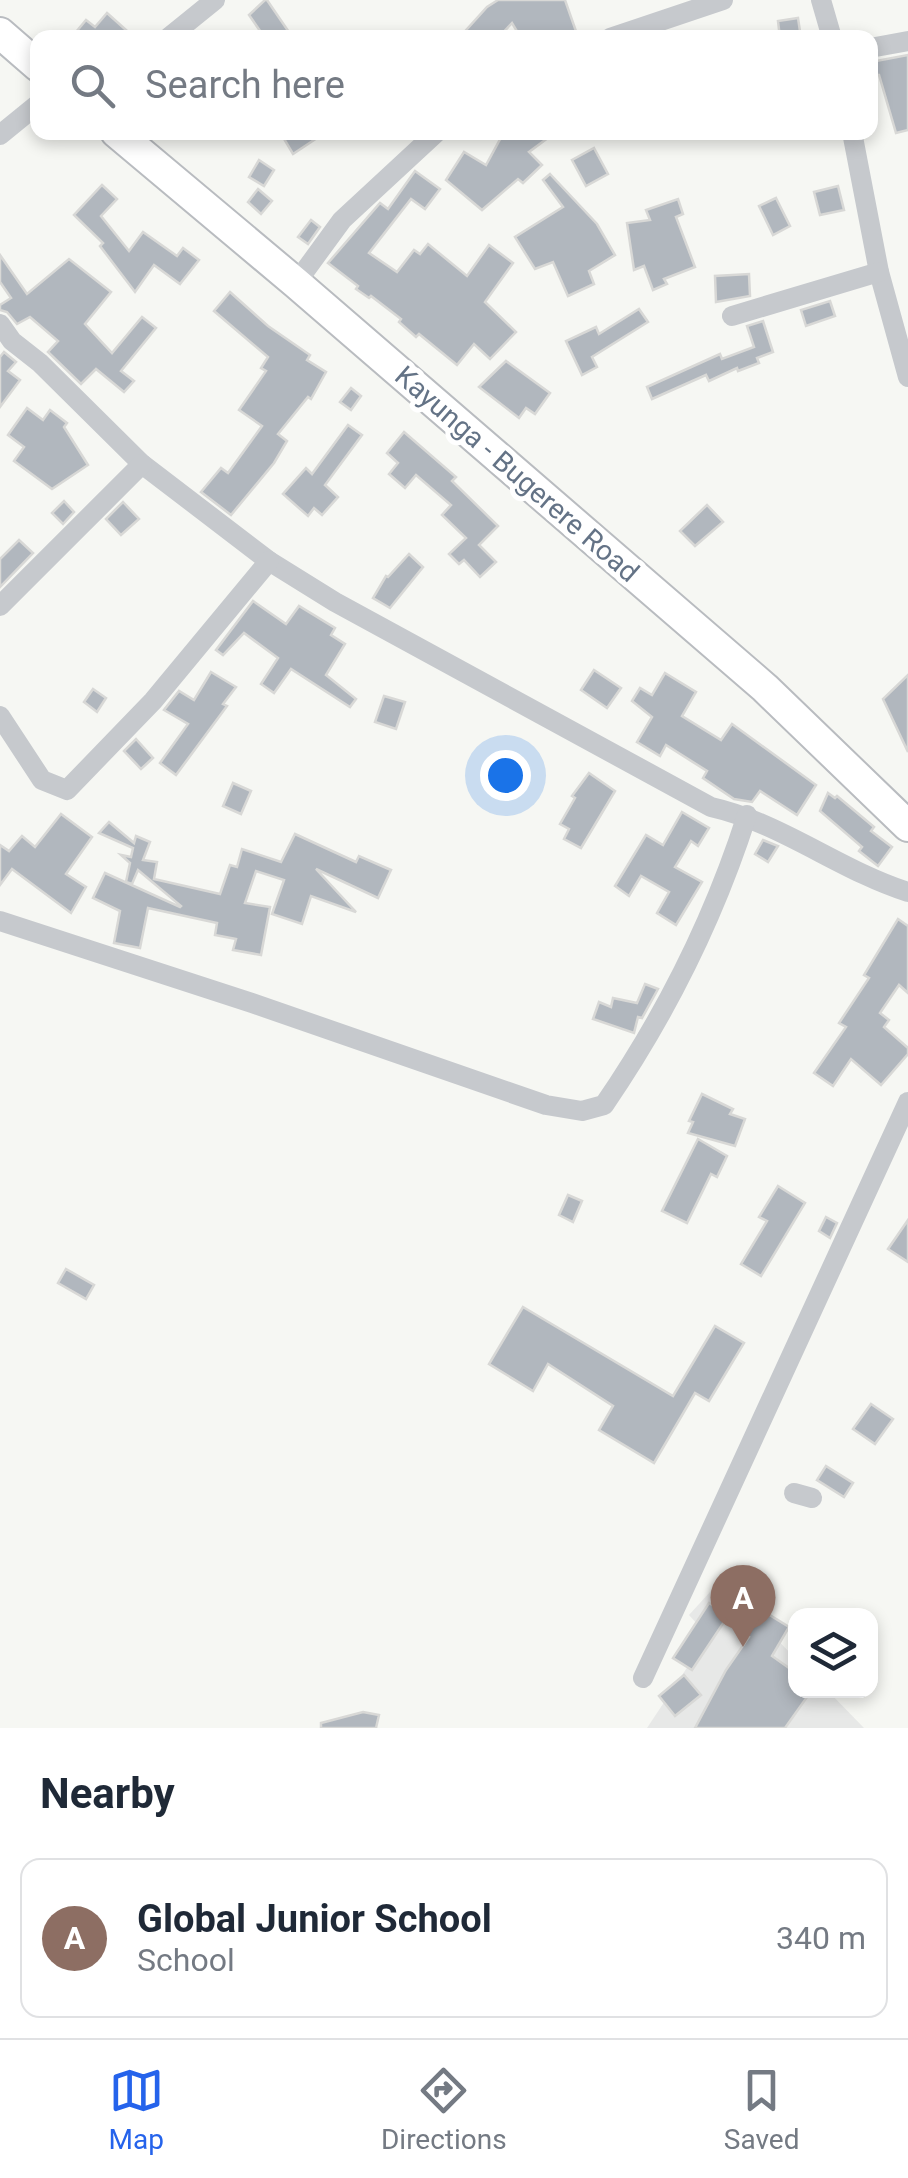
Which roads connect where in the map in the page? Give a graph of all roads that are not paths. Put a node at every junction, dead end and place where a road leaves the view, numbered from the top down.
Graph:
1 (215, 0) edge
2 (723, 0) edge
3 (821, 0) edge
4 (178, 30) edge
5 (634, 30) edge
6 (830, 30) edge
7 (0, 32) edge
8 (908, 41) edge
9 (878, 47) edge
10 (30, 59) edge
11 (30, 111) edge
12 (0, 135) edge
13 (126, 140) edge
14 (428, 140) edge
15 (854, 140) edge
16 (879, 272) junction
17 (296, 282) junction
18 (732, 316) dead end
19 (0, 324) edge
20 (908, 377) edge
21 (142, 464) junction
22 (269, 561) junction
23 (0, 606) edge
24 (0, 716) edge
25 (747, 815) junction
26 (908, 826) edge
27 (908, 892) edge
28 (0, 921) edge
29 (908, 1102) edge
30 (643, 1678) dead end

1 - 4 street
2 - 5 street
3 - 6 street
7 - 10 main road
8 - 9 street
11 - 12 street
13 - 17 main road, Kayunga - Bugerere Road
14 - 17 street
15 - 16 street
16 - 18 street
16 - 20 street
17 - 26 main road, Kayunga - Bugerere Road
19 - 21 street
21 - 22 street
21 - 23 street
22 - 24 street
22 - 25 street
25 - 27 street
25 - 28 street
29 - 30 street

